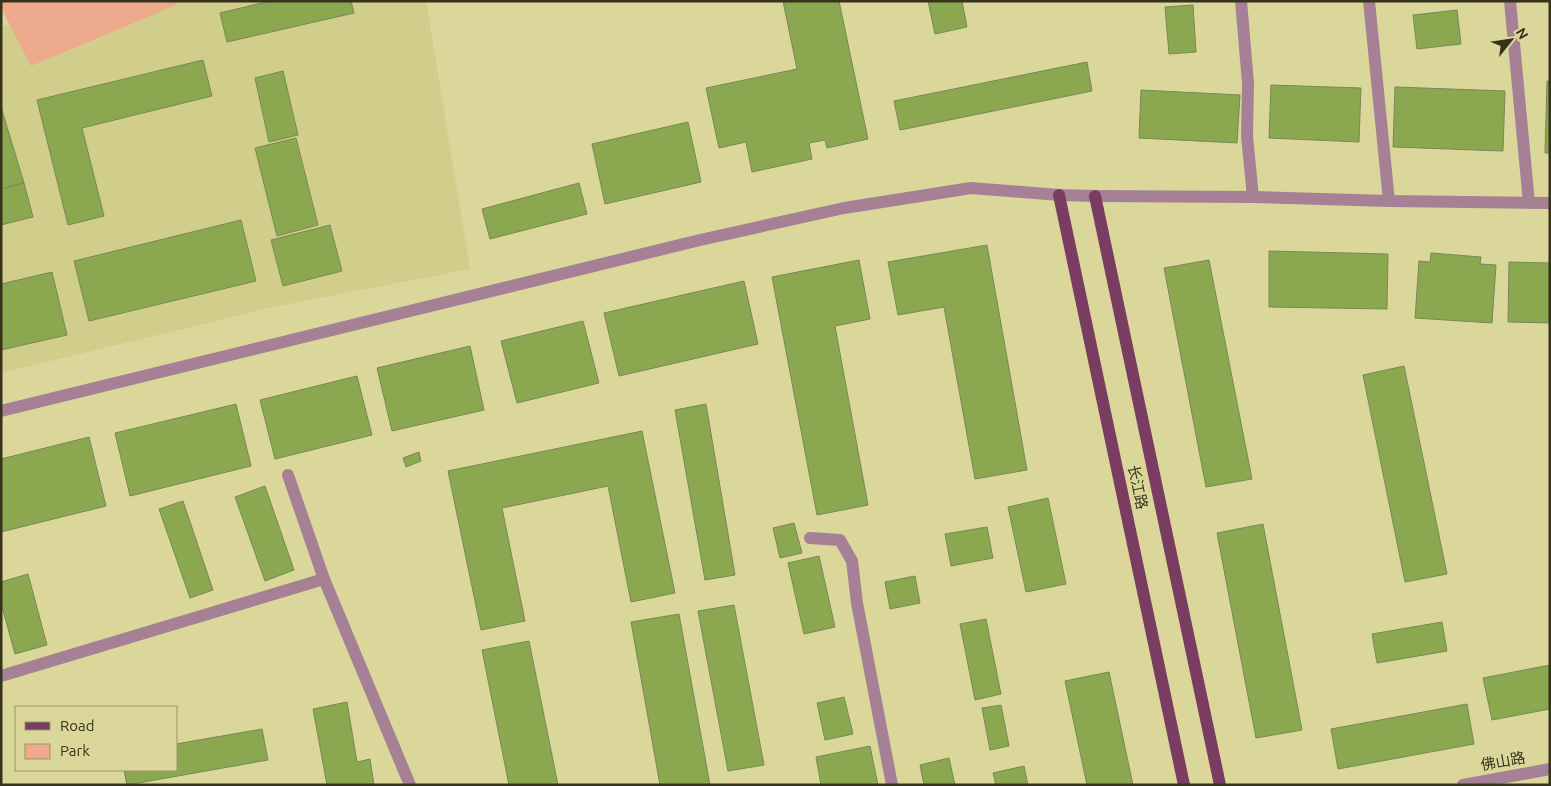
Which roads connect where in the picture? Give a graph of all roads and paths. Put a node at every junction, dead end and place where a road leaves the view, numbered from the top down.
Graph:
1 (1241, 1) edge
2 (1369, 1) edge
3 (1510, 1) edge
4 (1059, 195) junction
5 (1095, 196) junction
6 (1253, 197) junction
7 (1389, 201) junction
8 (1529, 203) junction
9 (1550, 204) edge
10 (1, 411) edge
11 (288, 475) dead end
12 (810, 538) dead end
13 (324, 579) junction
14 (1, 676) edge
15 (1550, 769) edge
16 (410, 785) edge
17 (892, 785) edge
18 (1184, 785) edge
19 (1220, 785) edge
20 (1463, 785) edge

1 - 6 street
2 - 7 street
3 - 8 street
4 - 5 street
4 - 10 street
4 - 18 main road, 长江路
5 - 6 street
5 - 19 main road, 长江路
6 - 7 street
7 - 8 street
8 - 9 street
11 - 13 street
12 - 17 street
13 - 14 street
13 - 16 street
15 - 20 street, 佛山路

